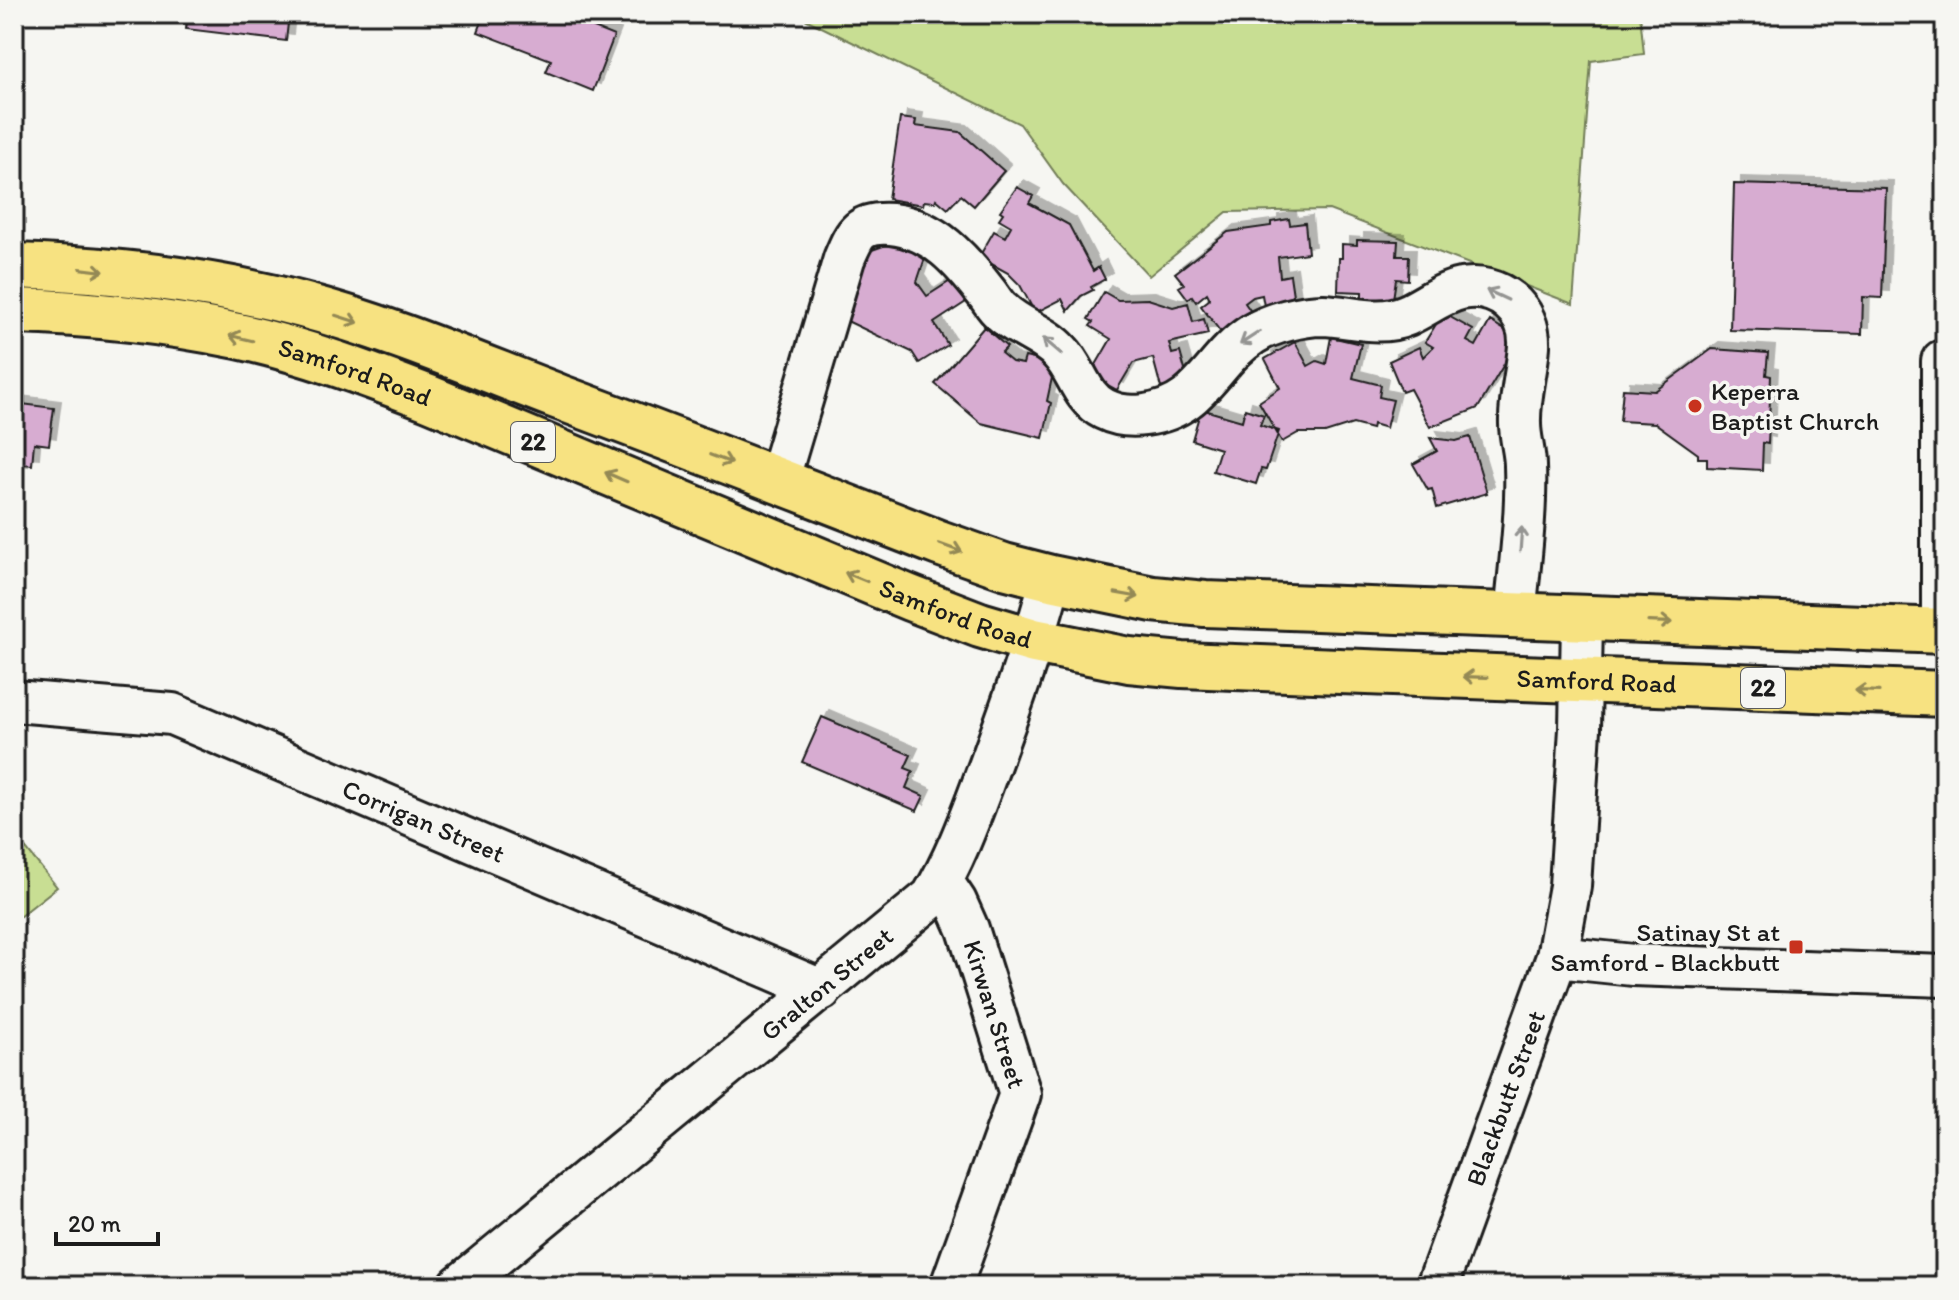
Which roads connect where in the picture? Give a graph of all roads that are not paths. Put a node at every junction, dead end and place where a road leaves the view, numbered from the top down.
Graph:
1 (14, 266) edge
2 (14, 311) edge
3 (1942, 361) dead end
4 (778, 481) junction
5 (1051, 578) junction
6 (1515, 617) junction
7 (1582, 620) junction
8 (1944, 631) edge
9 (1034, 641) junction
10 (1581, 681) junction
11 (1945, 694) edge
12 (14, 701) edge
13 (942, 881) junction
14 (1557, 957) junction
15 (1945, 976) edge
16 (821, 990) junction
17 (459, 1286) edge
18 (951, 1286) edge
19 (1437, 1286) edge

1 -> 4 main road, Samford Road / 22
9 -> 2 main road, Samford Road / 22
3 - 8 street
4 -> 5 main road, Samford Road / 22
6 -> 4 street
5 -> 6 main road, Samford Road / 22
5 - 9 street, Gralton Street
6 - 7 main road, Samford Road / 22
7 -> 8 main road, Samford Road / 22
7 - 10 street, Blackbutt Street
10 -> 9 main road, Samford Road / 22
9 - 13 street, Gralton Street
11 -> 10 main road, Samford Road / 22
10 - 14 street, Blackbutt Street
12 - 16 street, Corrigan Street
13 - 16 street, Gralton Street
13 - 18 street, Kirwan Street
14 - 15 street
14 - 19 street, Blackbutt Street
16 - 17 street, Gralton Street

